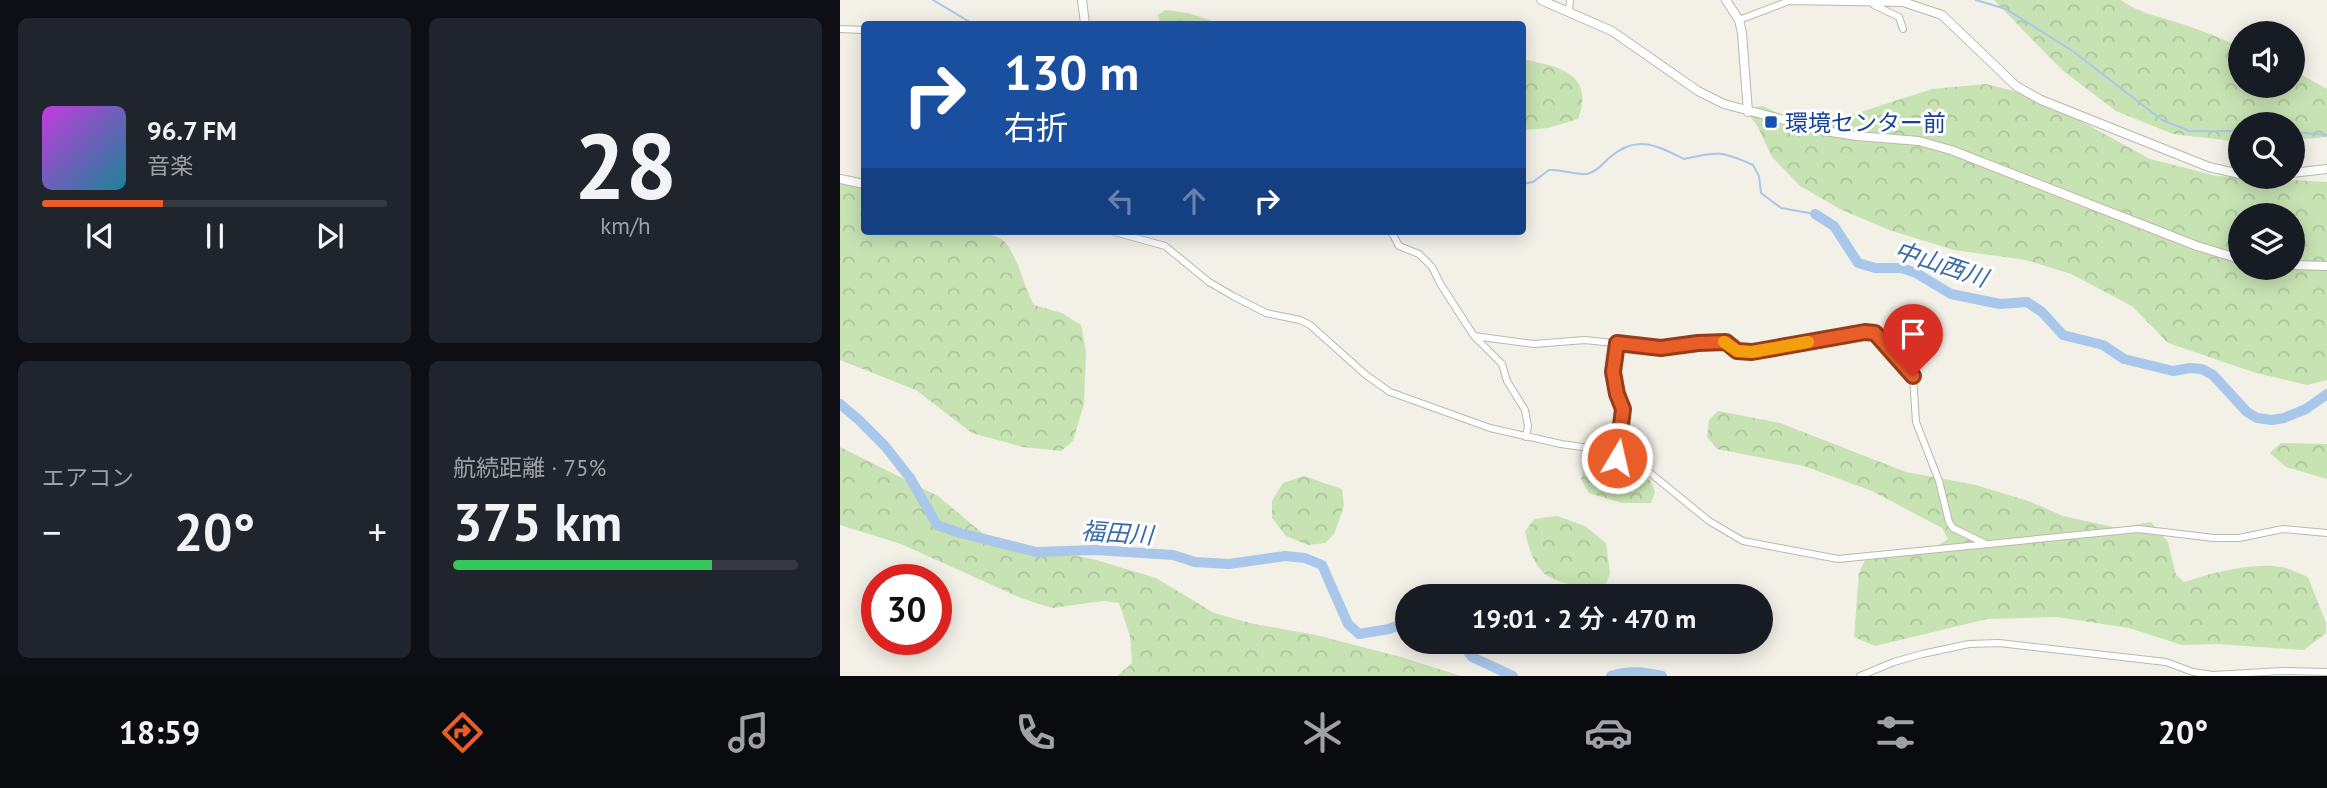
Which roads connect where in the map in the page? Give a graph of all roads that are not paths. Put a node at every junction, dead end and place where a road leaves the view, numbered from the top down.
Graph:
1 (1083, 0) edge
2 (1541, 0) edge
3 (1570, 0) edge
4 (1726, 0) edge
5 (1869, 3) junction
6 (1906, 3) joint
7 (1569, 11) junction
8 (1739, 20) junction
9 (1085, 21) edge
10 (1903, 29) dead end
11 (840, 30) edge
12 (861, 30) edge
13 (1748, 112) junction
14 (2327, 169) edge
15 (2228, 171) edge
16 (2305, 172) edge
17 (840, 179) edge
18 (861, 183) edge
19 (1125, 235) edge
20 (1393, 235) edge
21 (2228, 255) edge
22 (2305, 266) edge
23 (2327, 267) edge
24 (1474, 336) junction
25 (1617, 343) junction
26 (1526, 437) junction
27 (1617, 458) junction
28 (2327, 533) edge
29 (1985, 544) junction
30 (2327, 672) edge
31 (1860, 676) edge

1 - 9 street
2 - 7 street
3 - 7 street
4 - 8 street
5 - 6 street
5 - 8 street
5 - 10 street
6 - 15 street
7 - 13 street
8 - 13 street
11 - 12 street
13 - 21 street
14 - 16 street
17 - 18 street
19 - 26 street
20 - 24 street
22 - 23 street
24 - 25 street
24 - 26 street
25 - 27 street
25 - 29 street
26 - 27 street
27 - 29 street
28 - 29 street
30 - 31 street

